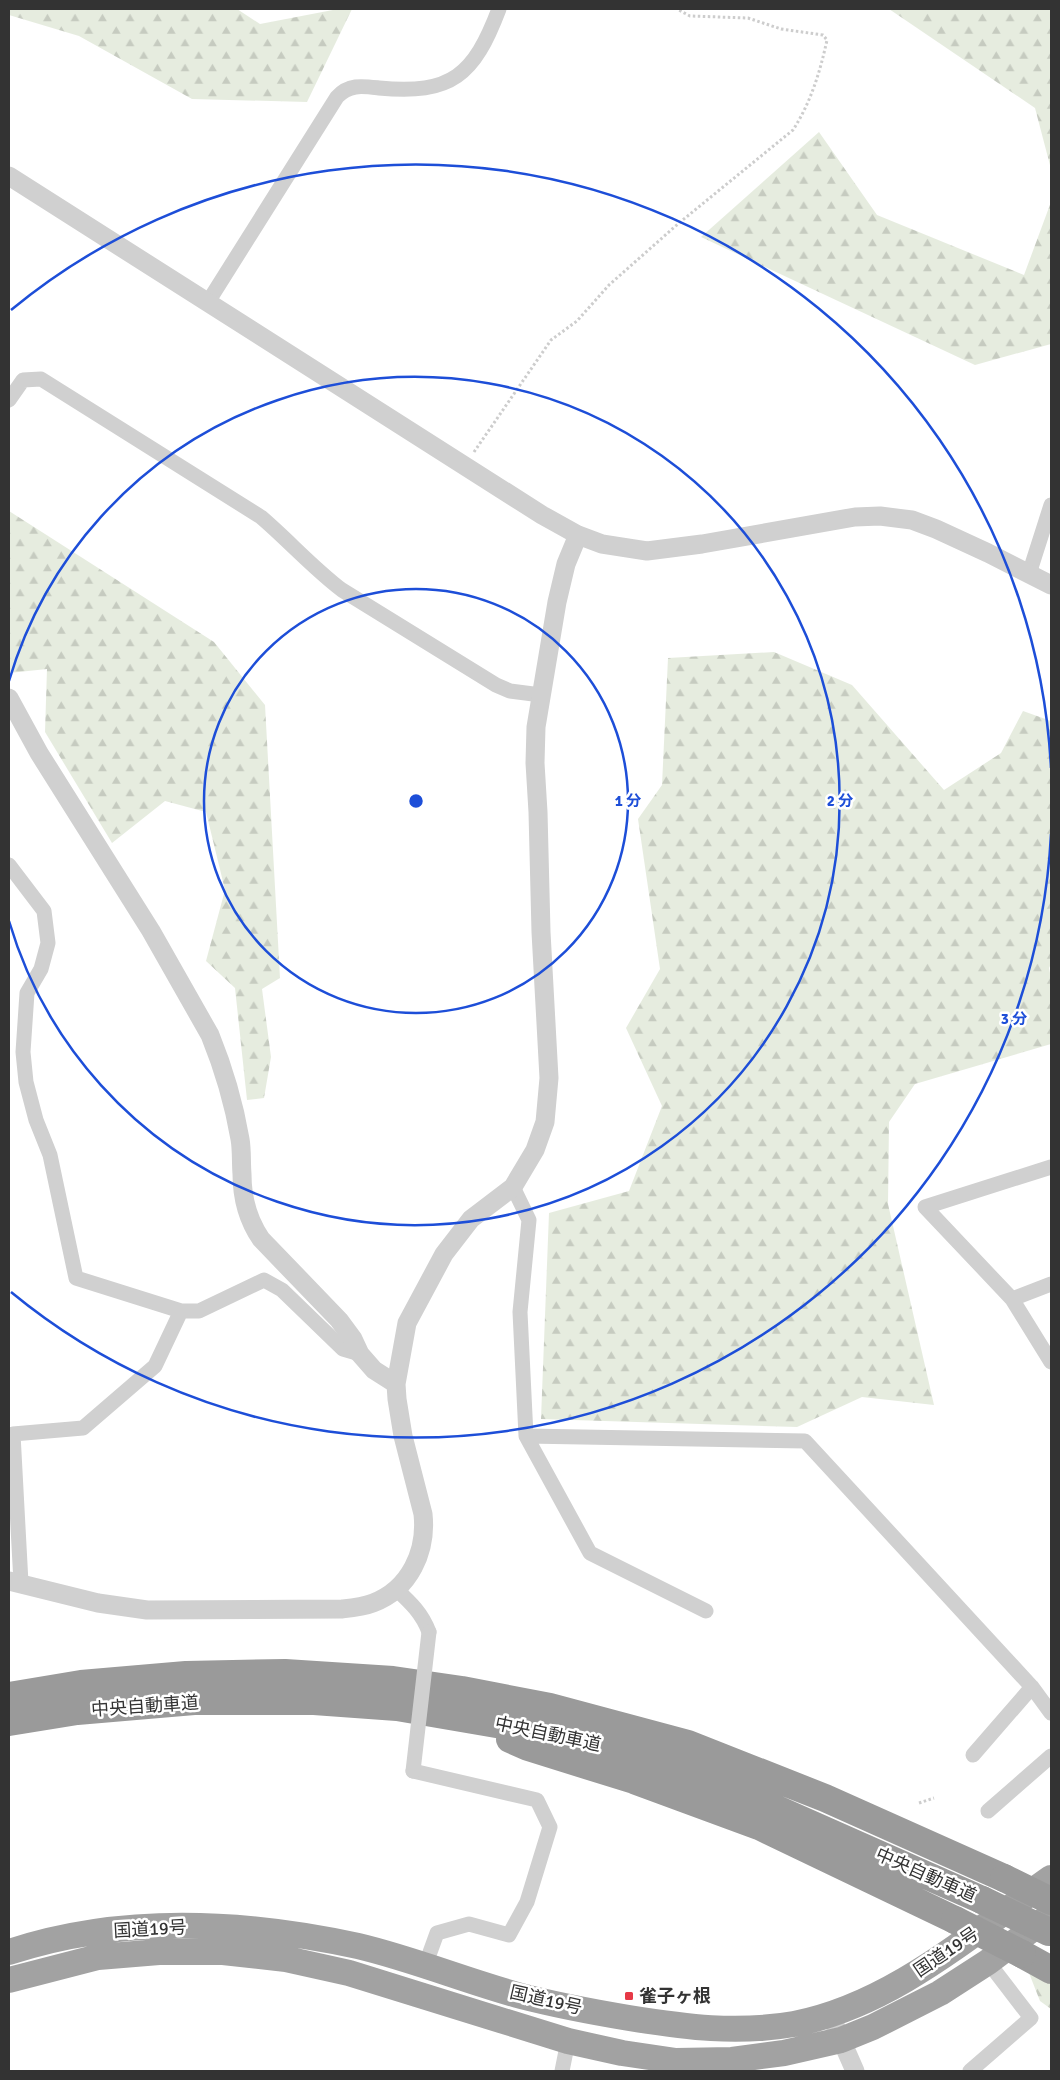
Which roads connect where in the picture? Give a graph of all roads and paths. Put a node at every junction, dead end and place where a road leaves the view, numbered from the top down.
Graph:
1 (499, 9) edge
2 (676, 9) edge
3 (9, 176) edge
4 (208, 302) junction
5 (9, 400) edge
6 (465, 465) junction
7 (1051, 505) edge
8 (578, 535) junction
9 (1029, 574) junction
10 (1051, 585) edge
11 (541, 695) junction
12 (9, 698) edge
13 (9, 865) edge
14 (1051, 1167) edge
15 (513, 1186) junction
16 (1051, 1284) edge
17 (1012, 1299) junction
18 (181, 1311) junction
19 (360, 1354) junction
20 (1051, 1362) edge
21 (396, 1384) junction
22 (526, 1436) junction
23 (15, 1582) edge
24 (396, 1589) junction
25 (706, 1612) dead end
26 (285, 1673) junction
27 (9, 1680) edge
28 (1032, 1687) junction
29 (9, 1696) edge
30 (1051, 1713) edge
31 (459, 1716) junction
32 (9, 1722) edge
33 (973, 1755) dead end
34 (1051, 1756) edge
35 (934, 1798) dead end
36 (919, 1803) dead end
37 (988, 1811) dead end
38 (1051, 1878) edge
39 (1051, 1901) edge
40 (1051, 1926) edge
41 (9, 1952) edge
42 (988, 1962) junction
43 (425, 1966) junction
44 (1051, 1970) edge
45 (9, 1980) edge
46 (830, 2014) junction
47 (568, 2040) junction
48 (841, 2040) junction
49 (562, 2071) edge
50 (854, 2071) edge
51 (970, 2071) edge

1 - 4 street
2 - 6 path
3 - 4 street
4 - 6 street
5 - 11 street
6 - 8 street
7 - 9 street
8 - 9 street
8 - 11 street
9 - 10 street
11 - 15 street
12 - 19 street
13 - 18 street
14 - 17 street
15 - 21 street
15 - 22 street
16 - 17 street
17 - 20 street
18 - 19 street
18 - 23 street
19 - 21 street
21 - 24 street
22 - 25 street
22 - 28 street
23 - 24 street
24 - 43 street, bridge
26 - 27 highway
26 - 29 highway, 中央自動車道
26 - 39 highway, 中央自動車道, bridge
28 - 30 street
28 - 33 street
31 - 32 highway, 中央自動車道
31 - 40 highway, 中央自動車道, bridge
31 - 44 highway, bridge
34 - 37 street
35 - 36 path
38 - 46 highway, 国道19号
40 - 42 highway, 国道19号
41 - 43 highway, 国道19号
42 - 48 highway, 国道19号
42 - 51 street
43 - 46 highway, 国道19号
45 - 47 highway, 国道19号
46 - 48 street
47 - 48 highway, 国道19号
47 - 49 street
48 - 50 street

